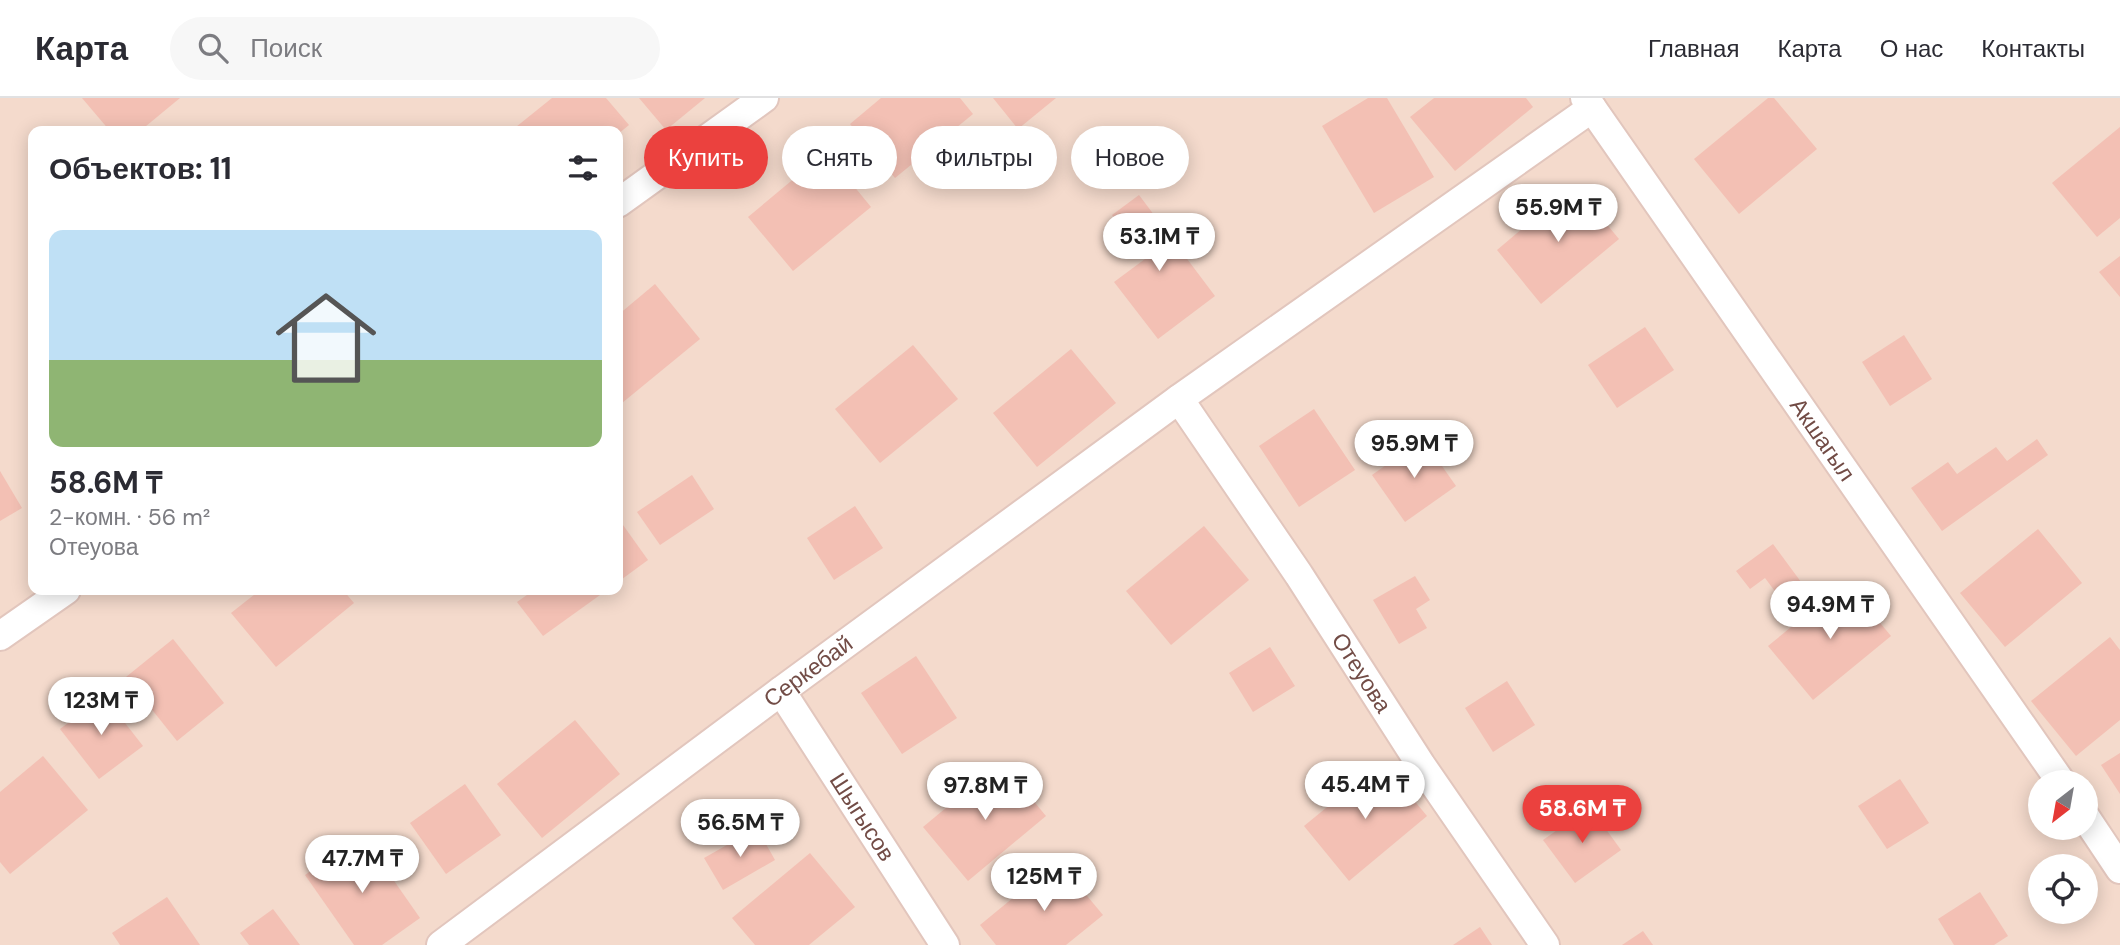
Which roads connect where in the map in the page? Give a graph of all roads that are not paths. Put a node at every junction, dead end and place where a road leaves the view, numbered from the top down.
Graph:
1 (764, 98) edge
2 (1588, 103) edge
3 (623, 199) edge
4 (1179, 399) junction
5 (59, 595) edge
6 (0, 636) edge
7 (780, 691) junction
8 (2054, 770) edge
9 (2098, 836) edge
10 (2120, 869) edge
11 (441, 945) edge
12 (945, 945) edge
13 (1545, 945) edge

1 - 3 street
2 - 4 street, Серкебай
2 - 8 street, Акшагыл
4 - 7 street, Серкебай
4 - 13 street, Отеуова
5 - 6 street
7 - 11 street, Серкебай
7 - 12 street, Шыгысов
9 - 10 street

